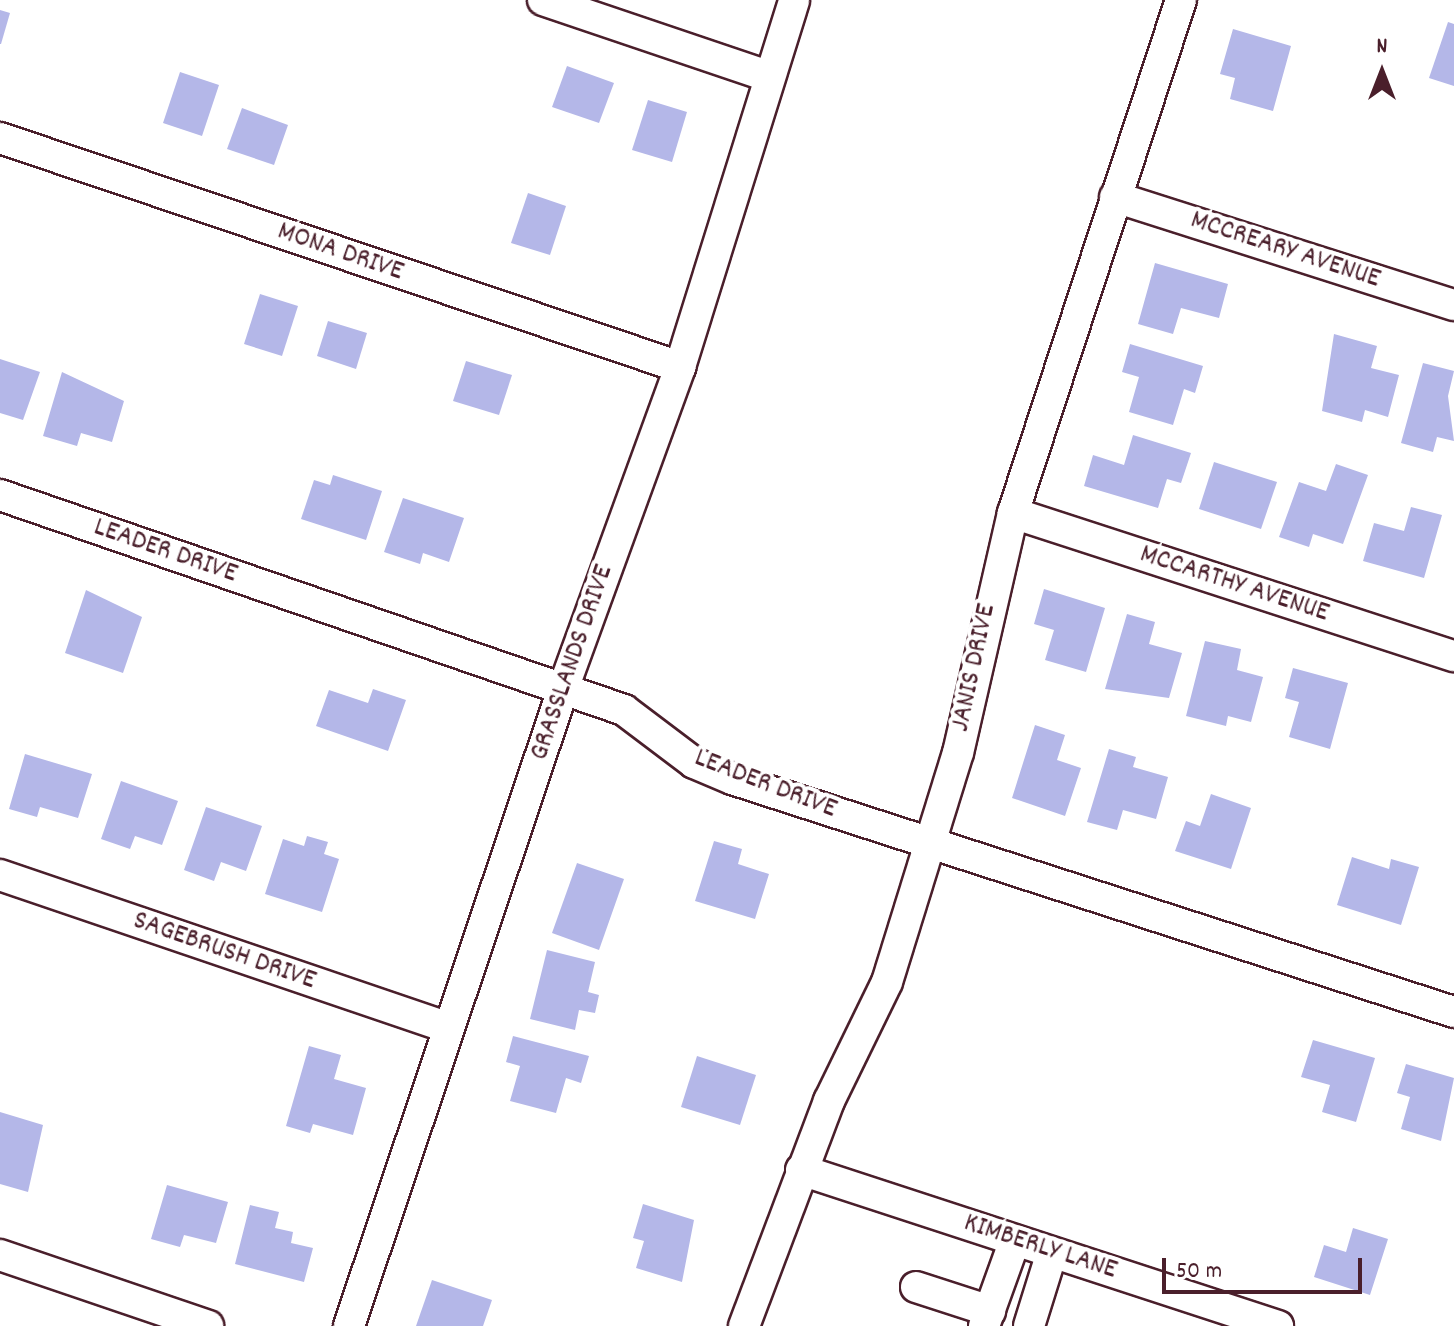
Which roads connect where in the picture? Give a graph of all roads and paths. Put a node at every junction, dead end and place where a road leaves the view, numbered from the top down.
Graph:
1 (543, 0) edge
2 (794, 0) edge
3 (1181, 0) edge
4 (768, 76) junction
5 (0, 138) edge
6 (1115, 197) junction
7 (1454, 305) edge
8 (680, 367) junction
9 (0, 495) edge
10 (1013, 513) junction
11 (1454, 656) edge
12 (563, 689) junction
13 (931, 845) junction
14 (0, 875) edge
15 (1454, 1012) edge
16 (449, 1028) junction
17 (801, 1170) junction
18 (1015, 1240) junction
19 (1052, 1252) junction
20 (0, 1255) edge
21 (916, 1287) dead end
22 (987, 1318) edge
23 (208, 1326) edge
24 (349, 1326) edge
25 (744, 1326) edge
26 (1029, 1326) edge
27 (1278, 1326) edge

1 - 4 street
2 - 4 street, GRASSLANDS DRIVE
3 - 6 street, JANIS DRIVE
4 - 8 street, GRASSLANDS DRIVE
5 - 8 street, MONA DRIVE
6 - 7 street, MCCREARY AVENUE
6 - 10 street, JANIS DRIVE
8 - 12 street, GRASSLANDS DRIVE
9 - 12 street, LEADER DRIVE
10 - 11 street, MCCARTHY AVENUE
10 - 13 street, JANIS DRIVE
12 - 13 street, LEADER DRIVE
12 - 16 street, GRASSLANDS DRIVE
13 - 15 street, LEADER DRIVE
13 - 17 street, JANIS DRIVE
14 - 16 street, SAGEBRUSH DRIVE
16 - 24 street, GRASSLANDS DRIVE
17 - 18 street, KIMBERLY LANE
17 - 25 street, JANIS DRIVE
18 - 19 street, KIMBERLY LANE
18 - 22 street
19 - 26 street
19 - 27 street, KIMBERLY LANE
20 - 23 street
21 - 22 street

